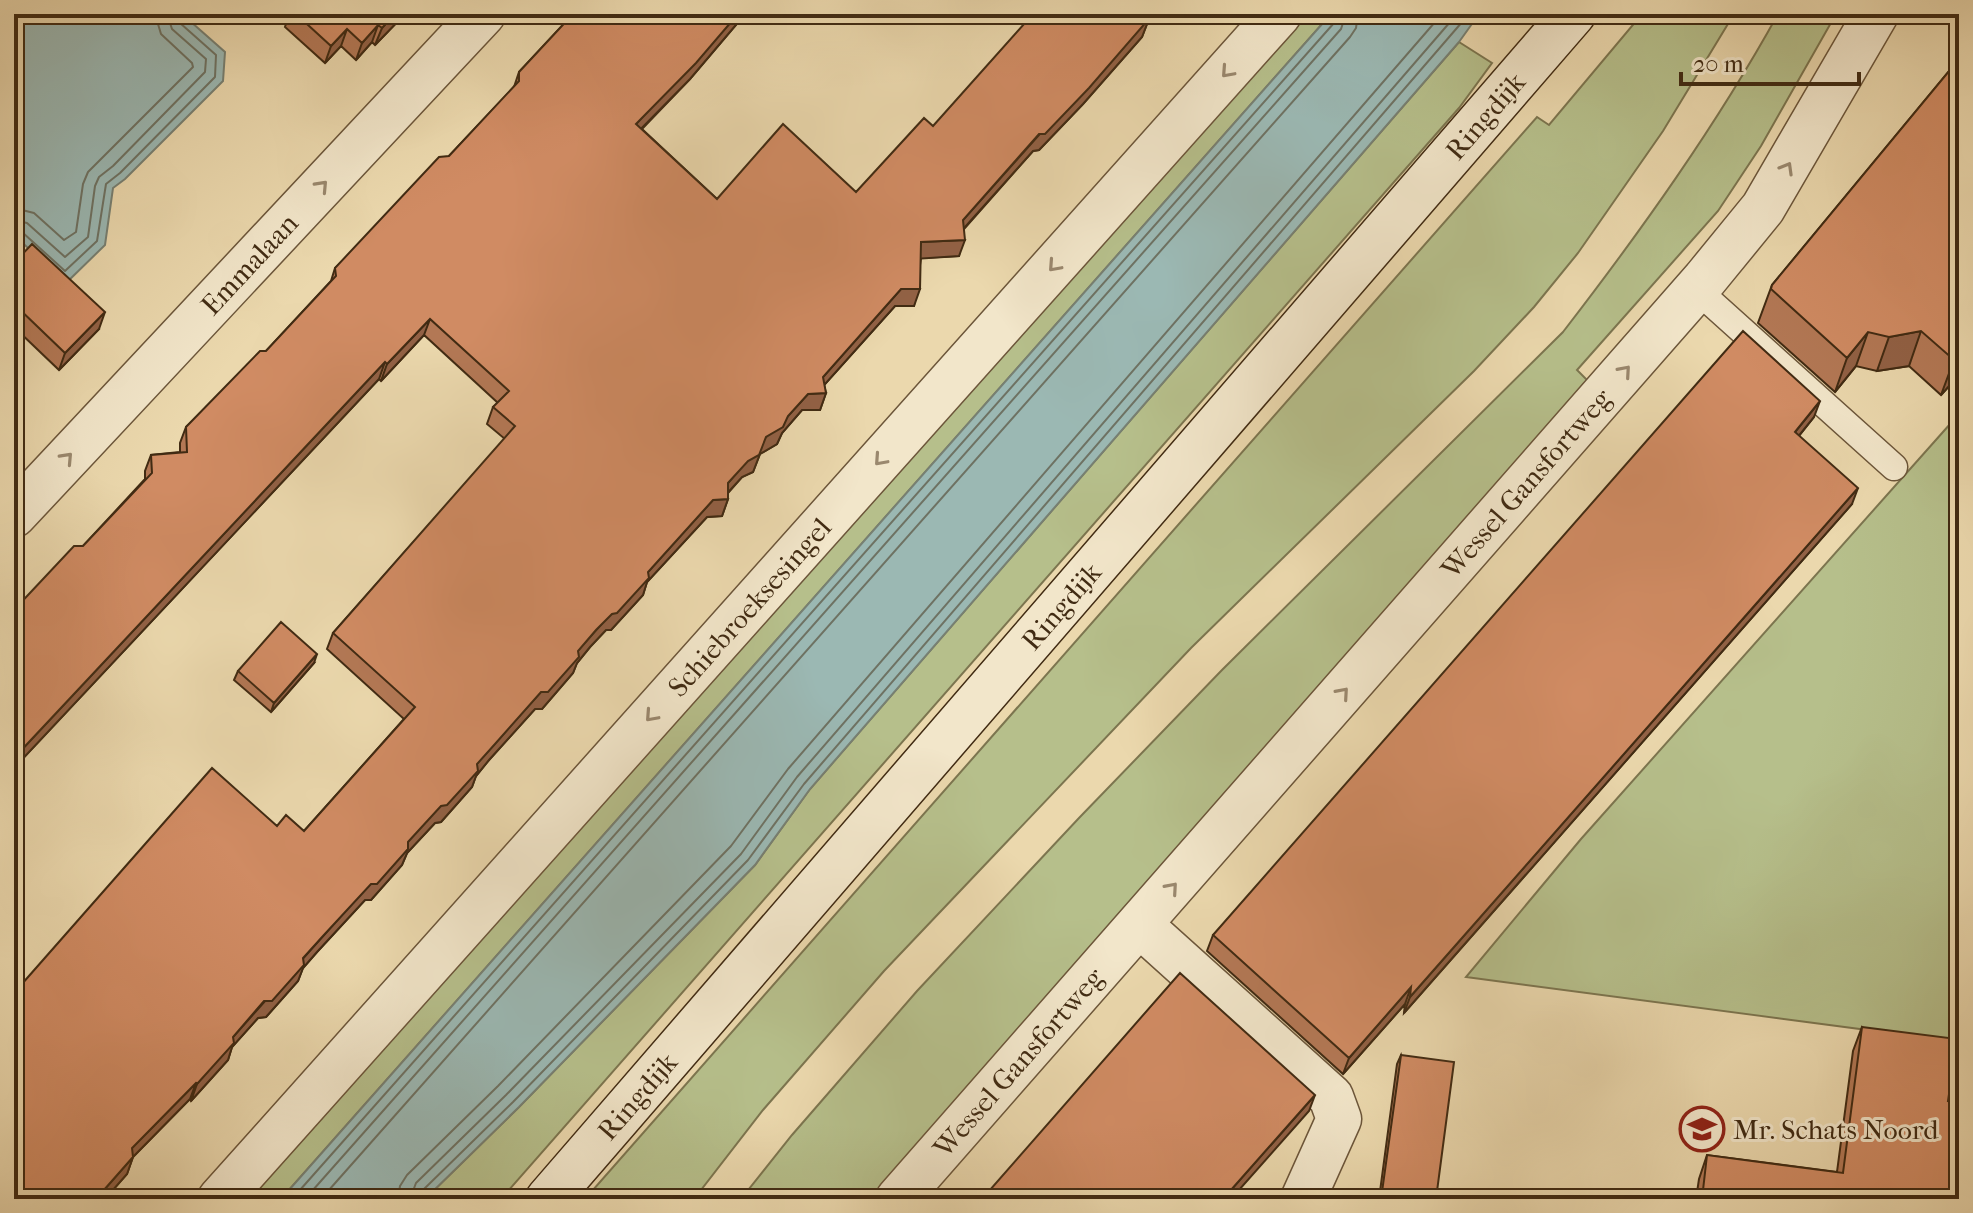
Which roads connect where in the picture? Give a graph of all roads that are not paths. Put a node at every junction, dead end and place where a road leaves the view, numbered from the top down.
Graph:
1 (483, 14) edge
2 (1279, 14) edge
3 (1573, 14) edge
4 (1876, 14) edge
5 (1696, 289) junction
6 (1894, 467) dead end
7 (14, 515) edge
8 (1140, 925) junction
9 (220, 1199) edge
10 (548, 1199) edge
11 (898, 1199) edge
12 (1303, 1199) edge

7 -> 1 street, Emmalaan
2 -> 9 street, Schiebroeksesingel
3 - 10 street, Ringdijk
5 -> 4 street, Wessel Gansfortweg
5 - 6 lane
8 -> 5 street, Wessel Gansfortweg
8 - 11 street, Wessel Gansfortweg
8 - 12 street

